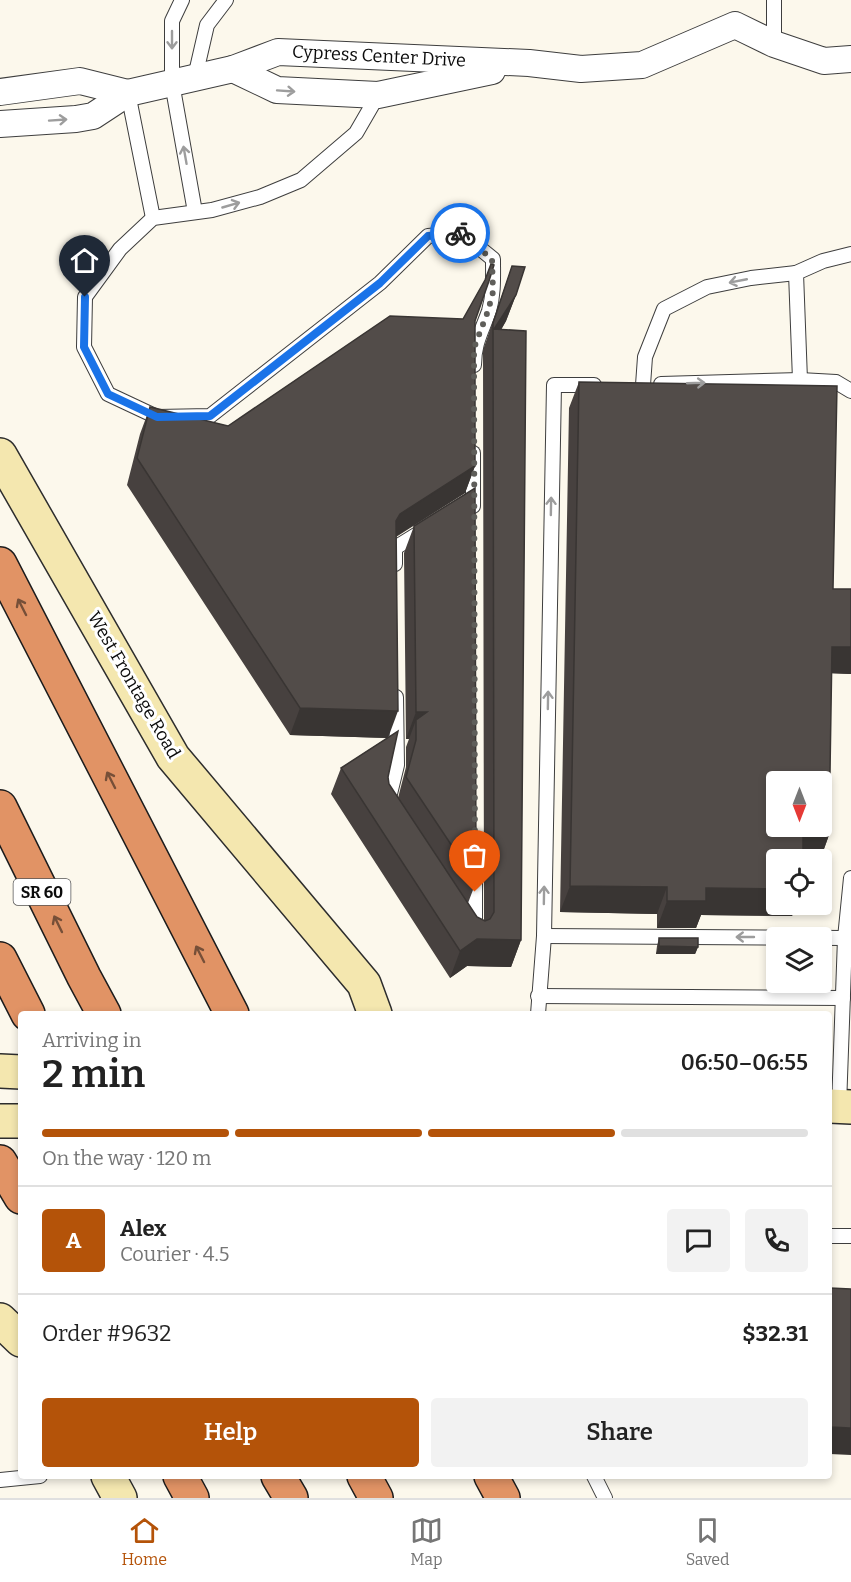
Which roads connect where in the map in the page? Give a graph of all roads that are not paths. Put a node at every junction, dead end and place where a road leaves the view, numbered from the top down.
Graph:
1 (182, 0) edge
2 (226, 0) edge
3 (774, 0) edge
4 (774, 44) junction
5 (851, 59) edge
6 (529, 63) junction
7 (233, 69) junction
8 (183, 80) junction
9 (0, 92) edge
10 (129, 93) junction
11 (378, 95) junction
12 (0, 124) edge
13 (195, 212) junction
14 (153, 218) junction
15 (851, 254) edge
16 (796, 273) junction
17 (800, 380) junction
18 (474, 383) edge
19 (610, 385) edge
20 (851, 391) edge
21 (474, 441) edge
22 (0, 455) edge
23 (434, 523) edge
24 (473, 523) edge
25 (0, 564) edge
26 (395, 582) edge
27 (396, 685) edge
28 (0, 807) edge
29 (393, 816) edge
30 (475, 855) edge
31 (851, 878) edge
32 (462, 920) edge
33 (544, 936) junction
34 (845, 938) junction
35 (5, 968) edge
36 (538, 996) junction
37 (843, 998) junction
38 (230, 1010) edge
39 (26, 1011) edge
40 (102, 1011) edge
41 (374, 1011) edge
42 (538, 1011) edge
43 (0, 1071) edge
44 (18, 1071) edge
45 (840, 1107) edge
46 (0, 1121) edge
47 (18, 1121) edge
48 (0, 1162) edge
49 (18, 1193) edge
50 (832, 1236) edge
51 (851, 1236) edge
52 (0, 1320) edge
53 (18, 1337) edge
54 (18, 1478) edge
55 (110, 1479) edge
56 (182, 1479) edge
57 (280, 1479) edge
58 (366, 1479) edge
59 (493, 1479) edge
60 (596, 1479) edge
61 (0, 1480) edge
62 (120, 1498) edge
63 (192, 1498) edge
64 (291, 1498) edge
65 (376, 1498) edge
66 (503, 1498) edge
67 (605, 1498) edge

1 -> 8 lane
2 - 8 lane
3 - 4 lane
4 - 5 street, Cypress Center Drive
4 - 6 street, Cypress Center Drive
6 - 7 street, Cypress Center Drive
6 - 11 street, Cypress Center Drive
7 - 8 street, Cypress Center Drive
7 -> 11 street, Cypress Center Drive
8 - 10 street, Cypress Center Drive
13 -> 8 lane
9 - 10 street, Cypress Center Drive
12 -> 10 street, Cypress Center Drive
10 - 14 lane
13 -> 11 lane
13 - 14 lane
14 - 18 lane
15 - 16 lane
16 - 17 lane
16 -> 17 lane
17 - 20 lane
33 -> 19 lane
21 - 24 lane
22 - 41 street, West Frontage Road
23 - 26 lane
38 -> 25 highway
27 - 29 lane
40 -> 28 highway, SR 60
30 - 32 lane
31 - 34 lane
34 -> 33 lane
33 - 36 lane
34 - 37 lane
35 - 39 highway
36 - 37 lane
36 - 42 lane
37 - 45 lane
43 - 44 street
46 - 47 street
48 - 49 highway
50 - 51 lane
52 - 53 street
54 - 61 lane
55 - 62 street
56 - 63 highway
57 - 64 highway
58 - 65 highway
59 - 66 highway
60 - 67 lane

